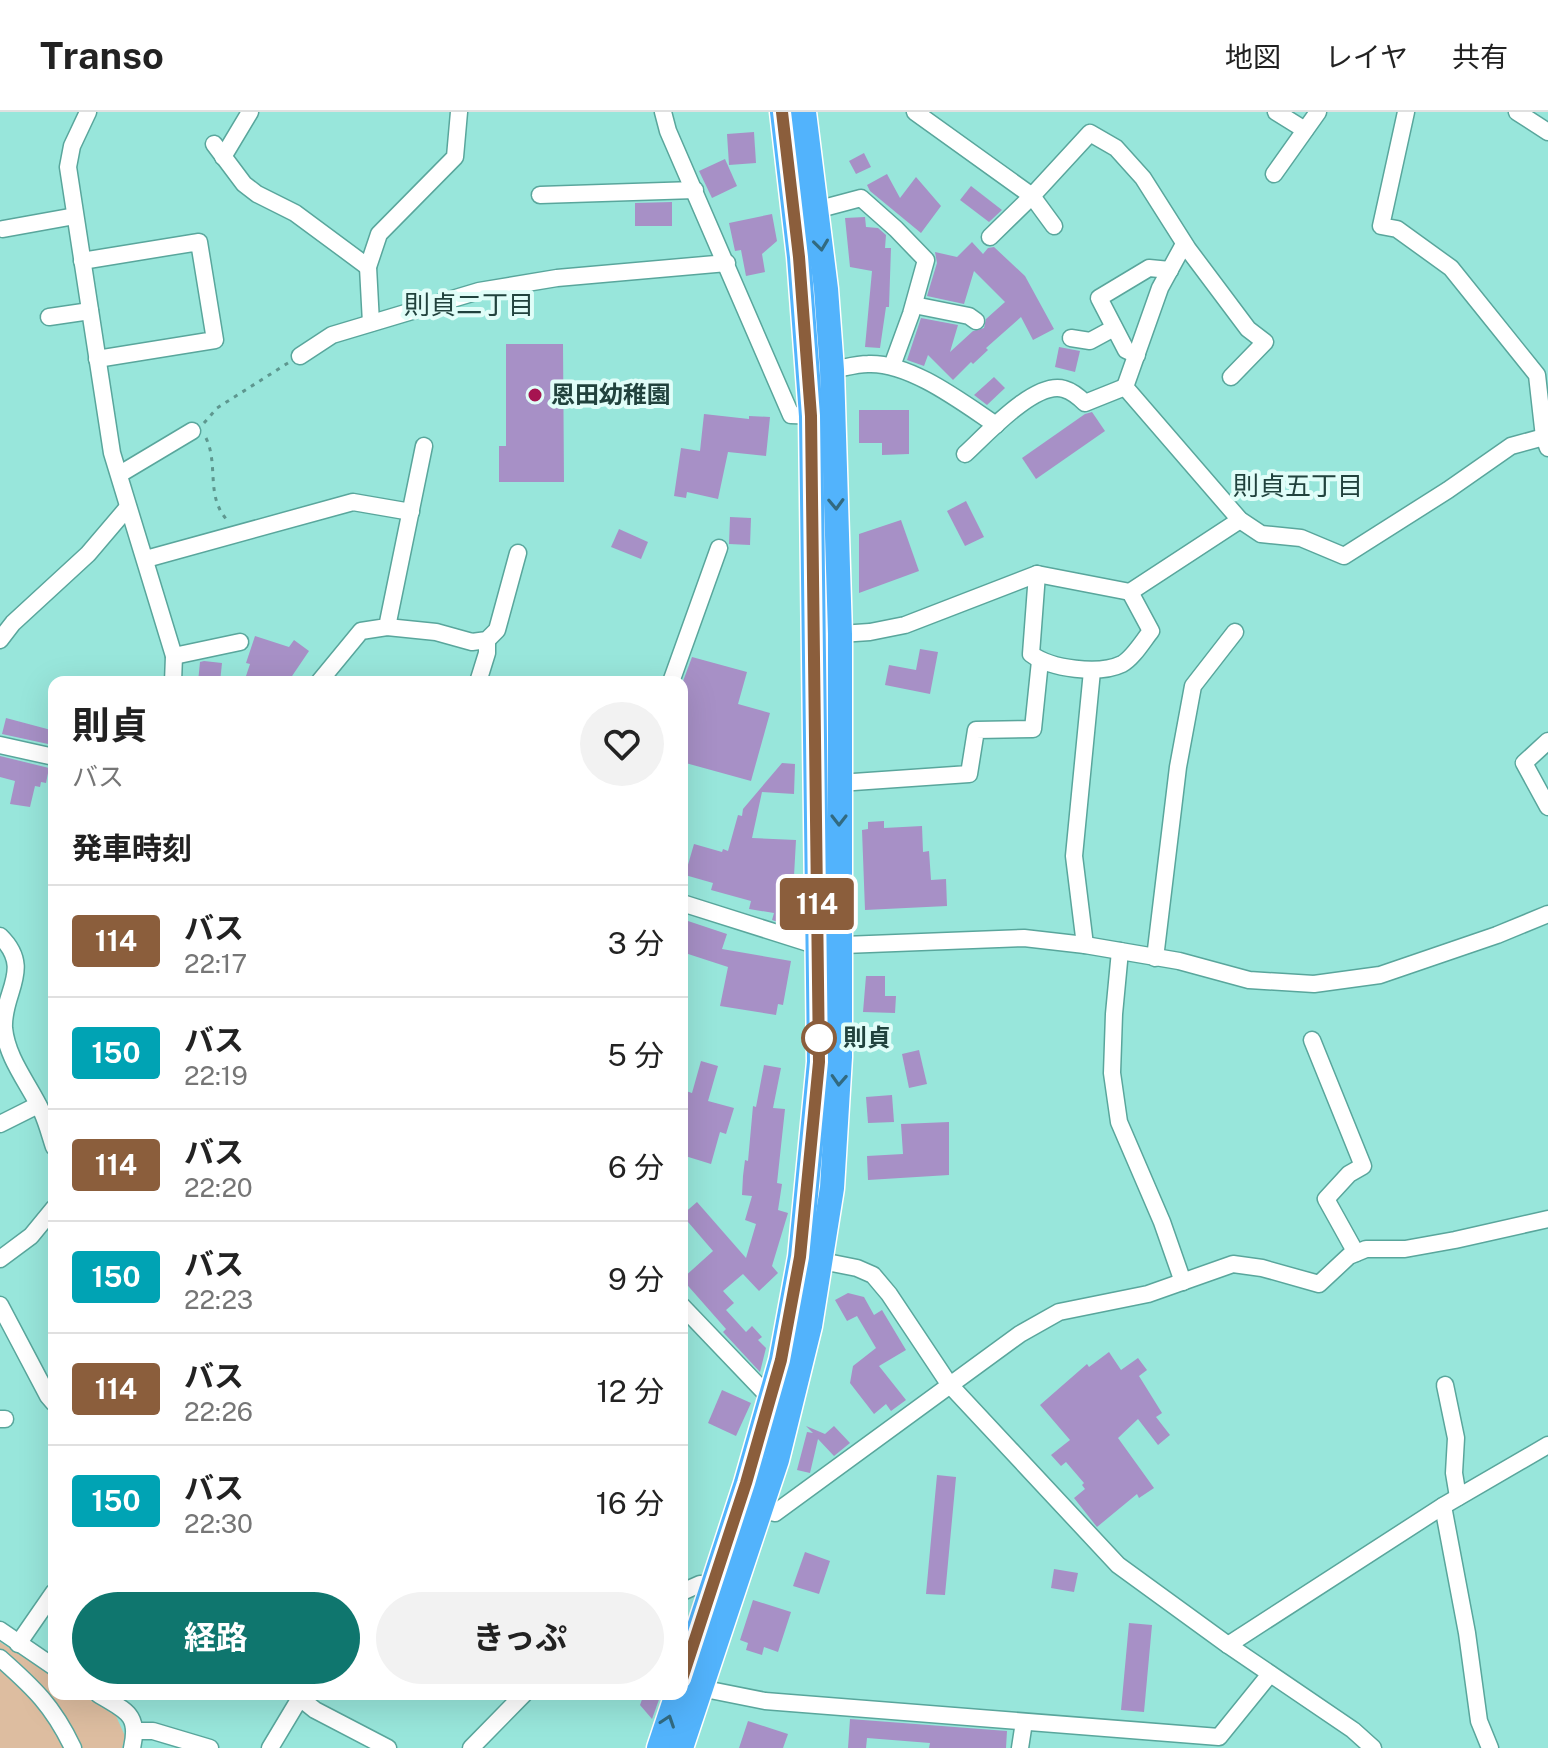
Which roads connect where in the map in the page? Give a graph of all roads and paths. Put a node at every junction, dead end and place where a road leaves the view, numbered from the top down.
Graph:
1 (88, 112) edge
2 (250, 112) edge
3 (459, 112) edge
4 (663, 112) edge
5 (782, 112) edge
6 (804, 112) edge
7 (915, 112) edge
8 (1276, 112) edge
9 (1318, 112) edge
10 (1406, 112) edge
11 (1517, 112) edge
12 (1305, 130) junction
13 (1548, 132) edge
14 (1274, 174) dead end
15 (695, 190) junction
16 (540, 195) dead end
17 (1032, 196) junction
18 (816, 210) junction
19 (75, 216) junction
20 (1054, 226) dead end
21 (3, 229) dead end
22 (990, 237) dead end
23 (1184, 244) junction
24 (82, 261) junction
25 (727, 263) junction
26 (368, 267) junction
27 (1170, 270) junction
28 (914, 305) junction
29 (90, 311) junction
30 (49, 317) dead end
31 (976, 321) dead end
32 (371, 323) junction
33 (1114, 328) junction
34 (1071, 338) dead end
35 (1137, 355) junction
36 (300, 356) joint
37 (97, 359) junction
38 (892, 366) junction
39 (832, 370) junction
40 (1231, 377) dead end
41 (1125, 387) junction
42 (823, 416) junction
43 (996, 425) junction
44 (192, 431) dead end
45 (1546, 442) edge
46 (424, 446) dead end
47 (965, 454) dead end
48 (120, 474) junction
49 (128, 507) junction
50 (411, 512) junction
51 (1240, 520) junction
52 (238, 533) junction
53 (719, 548) dead end
54 (518, 553) dead end
55 (146, 559) junction
56 (1037, 574) junction
57 (1130, 592) junction
58 (387, 627) junction
59 (1235, 632) dead end
60 (840, 634) junction
61 (0, 640) edge
62 (487, 640) junction
63 (240, 642) dead end
64 (174, 656) junction
65 (1040, 661) junction
66 (1092, 671) junction
67 (173, 676) edge
68 (324, 676) edge
69 (480, 676) edge
70 (673, 676) edge
71 (1548, 741) edge
72 (0, 745) edge
73 (48, 756) edge
74 (839, 783) junction
75 (1548, 807) edge
76 (688, 905) edge
77 (1548, 914) edge
78 (0, 936) edge
79 (1085, 945) junction
80 (829, 946) junction
81 (1120, 951) junction
82 (1155, 958) junction
83 (1312, 1040) dead end
84 (45, 1108) edge
85 (0, 1124) edge
86 (48, 1215) edge
87 (1548, 1219) edge
88 (4, 1250) edge
89 (1356, 1253) junction
90 (810, 1259) junction
91 (1183, 1282) junction
92 (2, 1312) edge
93 (688, 1312) edge
94 (949, 1384) junction
95 (1445, 1385) dead end
96 (48, 1396) edge
97 (771, 1399) junction
98 (1548, 1445) edge
99 (1451, 1501) junction
100 (762, 1510) junction
101 (724, 1588) junction
102 (688, 1589) edge
103 (48, 1601) edge
104 (0, 1630) edge
105 (18, 1644) junction
106 (1228, 1645) junction
107 (0, 1658) edge
108 (48, 1663) edge
109 (1270, 1674) junction
110 (688, 1682) edge
111 (688, 1687) edge
112 (108, 1700) edge
113 (295, 1700) edge
114 (302, 1700) edge
115 (518, 1700) edge
116 (680, 1700) edge
117 (685, 1700) edge
118 (1024, 1722) junction
119 (136, 1731) junction
120 (73, 1748) edge
121 (132, 1748) edge
122 (210, 1748) edge
123 (270, 1748) edge
124 (388, 1748) edge
125 (471, 1748) edge
126 (659, 1748) edge
127 (681, 1748) edge
128 (1020, 1748) edge
129 (1373, 1748) edge
130 (1490, 1748) edge

1 - 19 street
2 - 26 street
3 - 26 street
4 - 15 street
5 - 42 highway
6 - 18 highway
7 - 17 street
8 - 12 street
9 - 12 street
10 - 45 street
11 - 13 street
12 - 14 street
15 - 16 street
15 - 25 street
17 - 20 street
17 - 22 street
17 - 23 street
18 - 28 street
18 -> 39 highway
19 - 21 street
19 - 24 street
23 - 27 street
23 - 40 street
24 - 29 street
24 - 37 street
25 - 32 street
25 - 42 street
26 - 32 street
27 - 33 street
27 - 35 street
28 - 31 street
28 - 38 street
29 - 30 street
29 - 37 street
32 - 36 street
33 - 34 street
33 - 35 street
35 - 41 street
36 - 52 path
37 - 48 street
38 - 39 street
38 - 43 street
39 - 42 highway
41 - 43 street
41 - 51 street
42 -> 60 highway
42 - 80 highway
43 - 47 street
44 - 48 street
45 - 51 street
46 - 50 street
48 - 49 street
49 - 55 street
49 - 61 street
50 - 52 street
50 - 58 street
51 - 57 street
52 - 55 street
53 - 70 street
54 - 62 street
55 - 64 street
56 - 57 street
56 - 60 street
56 - 65 street
57 - 66 street
58 - 62 street
58 - 68 street
59 - 82 street
60 - 74 highway
62 - 69 street
63 - 64 street
64 - 67 street
65 - 66 street
65 - 74 street
66 - 79 street
71 - 75 street
72 - 73 street
74 -> 80 highway
76 - 80 street
77 - 82 street
78 - 84 street
79 - 80 street
79 - 81 street
80 - 90 highway
81 - 82 street
81 - 91 street
83 - 89 street
84 - 85 street
86 - 88 street
87 - 89 street
89 - 91 street
90 - 94 street
90 - 97 highway
90 - 100 highway
91 - 94 street
92 - 96 street
93 - 97 street
94 - 100 street
94 - 106 street
95 - 99 street
97 - 101 highway
98 - 99 street
99 - 106 street
99 - 130 street
100 - 101 highway
101 - 102 street
101 - 110 highway
103 - 105 street
104 - 105 street
105 - 108 street
106 - 109 street
107 - 120 street
109 - 118 street
109 - 129 street
111 - 118 street
112 - 119 street
113 - 123 street
114 - 124 street
115 - 125 street
126 -> 116 highway
117 - 127 highway
118 - 128 street
119 - 121 street
119 - 122 street

